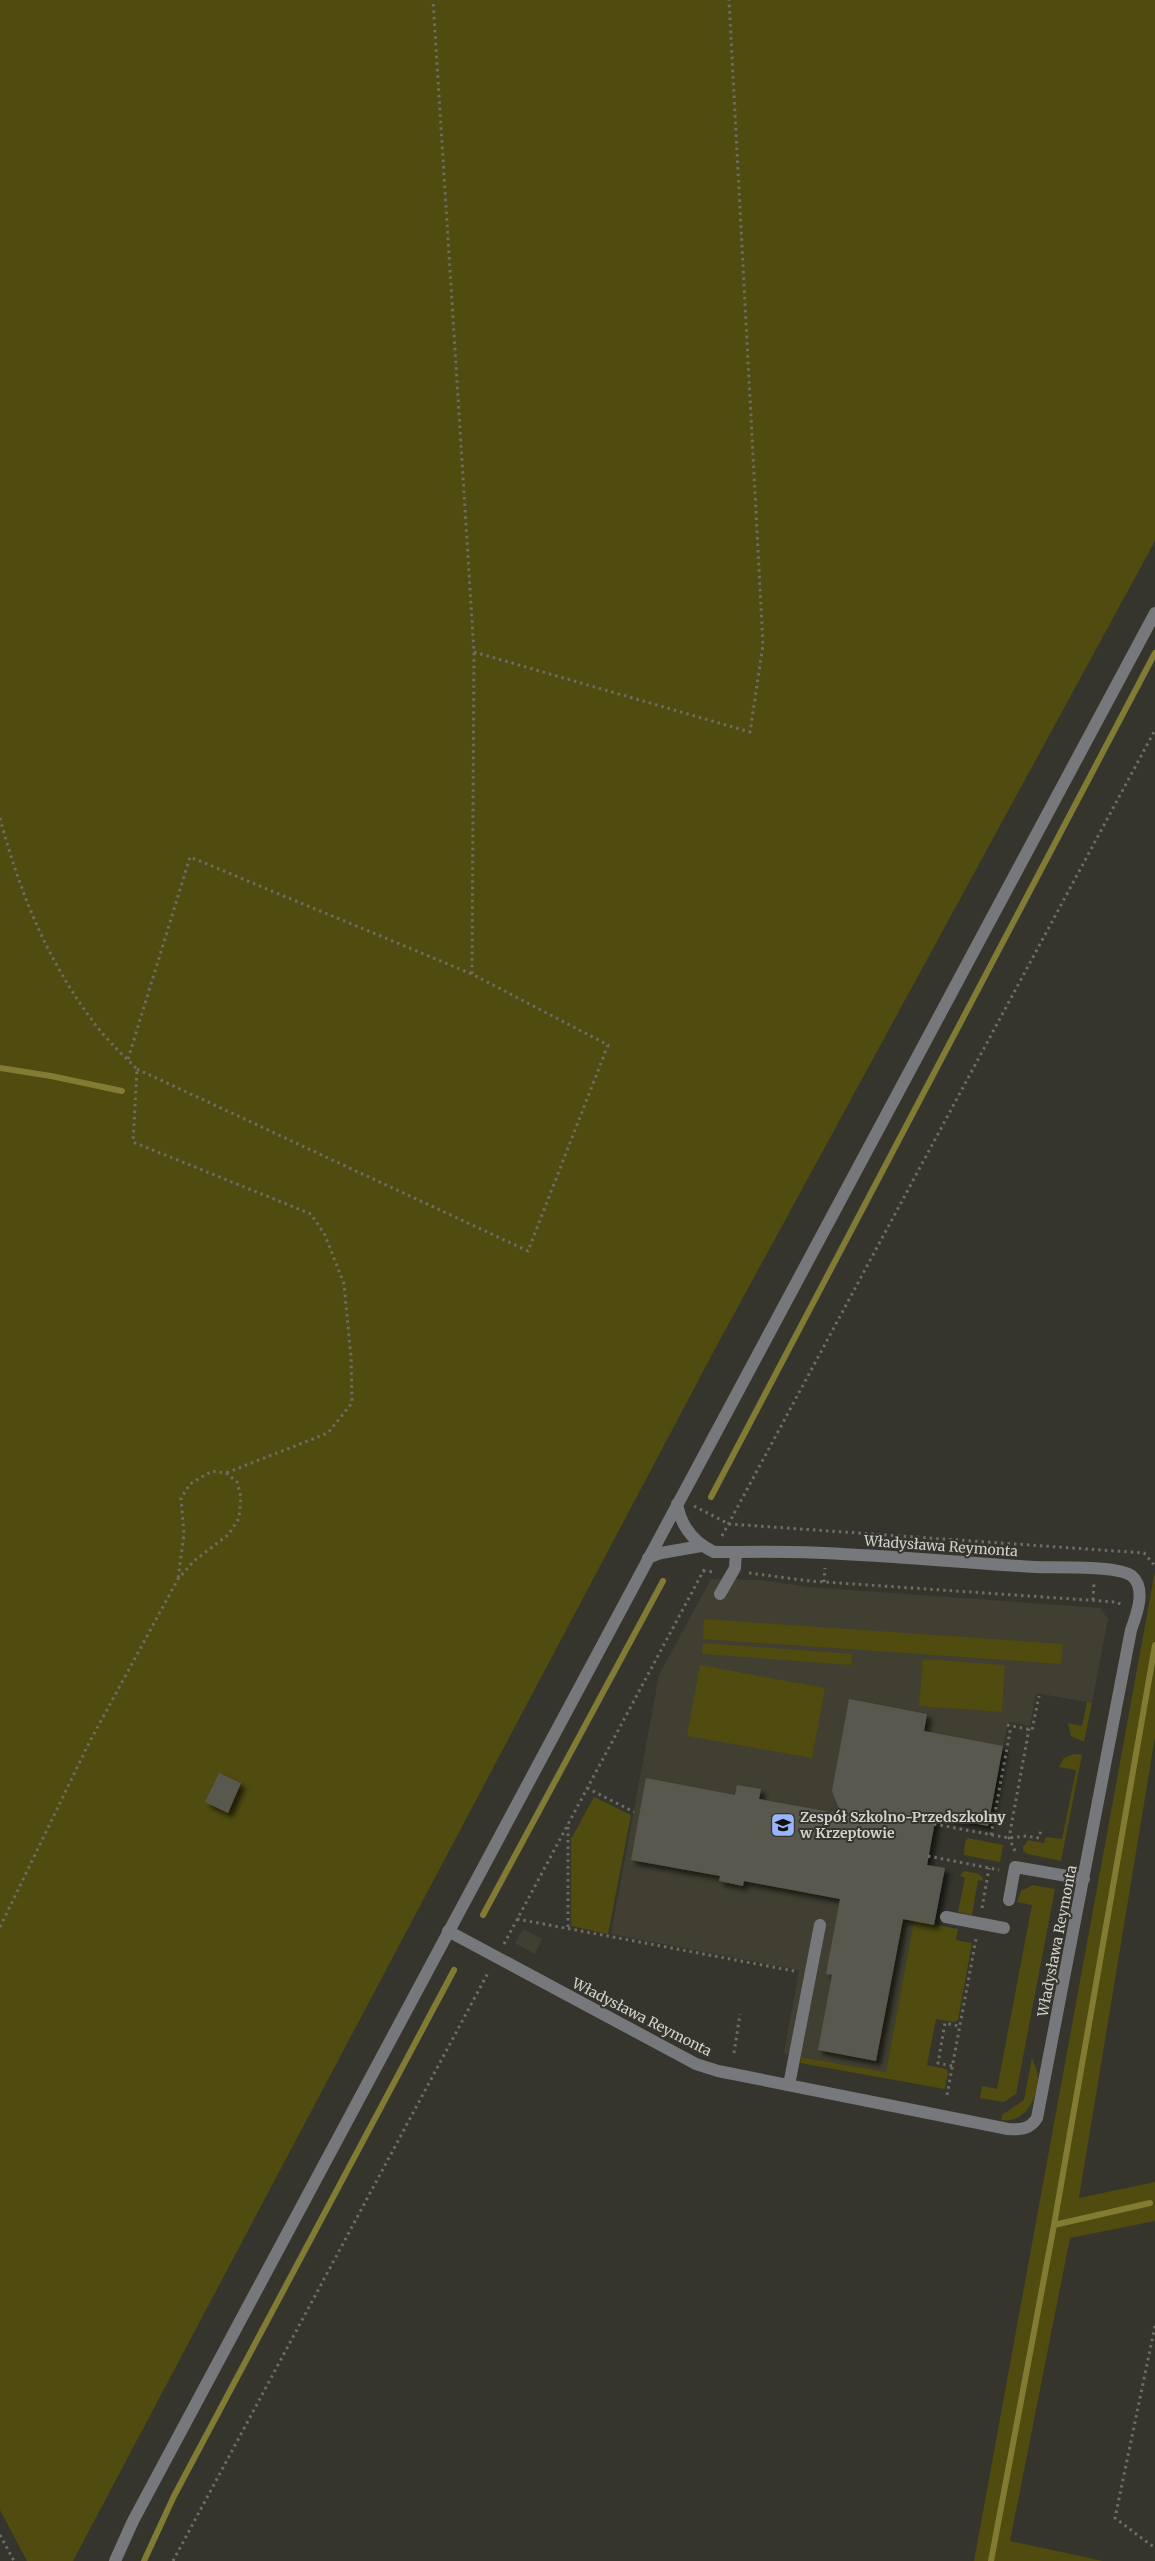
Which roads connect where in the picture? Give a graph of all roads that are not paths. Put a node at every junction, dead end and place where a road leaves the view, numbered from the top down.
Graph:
1 (1155, 613) edge
2 (679, 1501) junction
3 (700, 1546) junction
4 (736, 1552) junction
5 (648, 1558) junction
6 (720, 1594) dead end
7 (1084, 1879) junction
8 (1009, 1900) dead end
9 (946, 1917) dead end
10 (820, 1925) dead end
11 (1004, 1928) dead end
12 (448, 1931) junction
13 (789, 2085) junction
14 (115, 2561) edge

1 - 2 street
2 - 3 street
2 - 5 street
3 - 4 street, Władysława Reymonta
3 - 5 street, Władysława Reymonta
4 - 6 street
4 - 7 street, Władysława Reymonta
5 - 12 street
7 - 8 street
7 - 13 street, Władysława Reymonta
9 - 11 street
10 - 13 street
12 - 13 street, Władysława Reymonta
12 - 14 street

